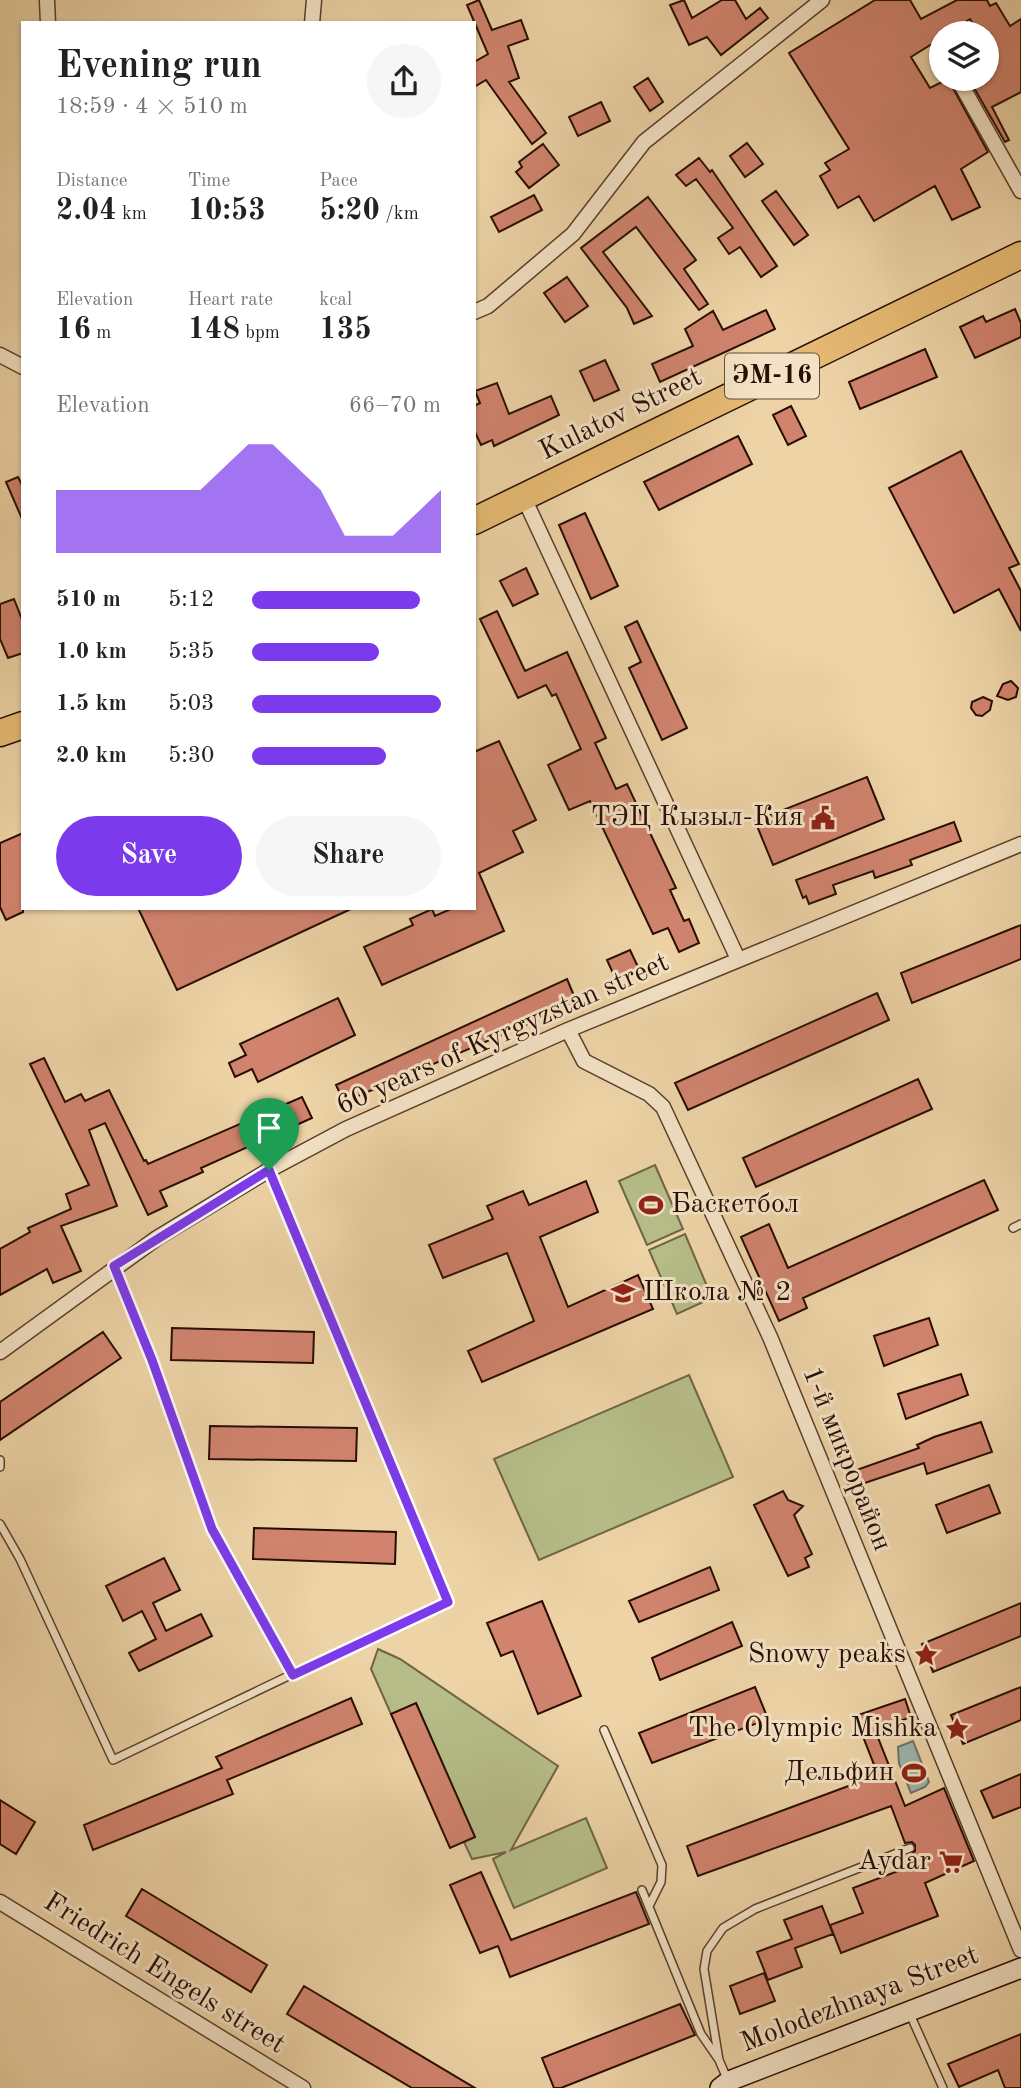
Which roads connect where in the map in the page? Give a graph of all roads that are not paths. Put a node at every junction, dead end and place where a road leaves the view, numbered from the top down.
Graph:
1 (47, 0) edge
2 (314, 0) edge
3 (822, 0) edge
4 (48, 21) edge
5 (312, 21) edge
6 (965, 91) edge
7 (1021, 191) edge
8 (1021, 255) edge
9 (476, 311) edge
10 (0, 355) edge
11 (21, 366) edge
12 (524, 498) junction
13 (476, 520) edge
14 (21, 726) edge
15 (0, 733) edge
16 (1021, 844) edge
17 (738, 959) junction
18 (568, 1030) junction
19 (269, 1170) junction
20 (114, 1266) junction
21 (0, 1352) edge
22 (0, 1460) edge
23 (0, 1467) edge
24 (0, 1524) edge
25 (293, 1675) junction
26 (604, 1730) dead end
27 (910, 1847) dead end
28 (642, 1890) dead end
29 (0, 1902) edge
30 (649, 1906) junction
31 (1021, 1950) edge
32 (1021, 1968) edge
33 (908, 2011) junction
34 (719, 2060) junction
35 (721, 2086) edge
36 (303, 2088) edge
37 (943, 2088) edge

1 - 4 street
2 - 5 street
3 - 9 street
6 - 7 street
8 - 12 highway, Kulatov Street / ЭМ-16
10 - 11 street
12 - 13 highway, Kulatov Street / ЭМ-16
12 - 17 street
14 - 15 highway
16 - 17 street, 60 years of Kyrgyzstan street
17 - 18 street, 60 years of Kyrgyzstan street
18 - 19 street, 60 years of Kyrgyzstan street
18 - 31 street, 1-й микрорайон
19 - 20 street, 60 years of Kyrgyzstan street
19 - 25 lane
20 - 21 street, 60 years of Kyrgyzstan street
20 - 25 lane
22 - 23 lane
24 - 25 lane
26 - 30 lane
27 - 34 lane
28 - 30 lane
29 - 36 street, Friedrich Engels street
30 - 34 lane
32 - 33 main road, Molodezhnaya Street
33 - 35 main road, Molodezhnaya Street
33 - 37 lane
34 - 35 lane

